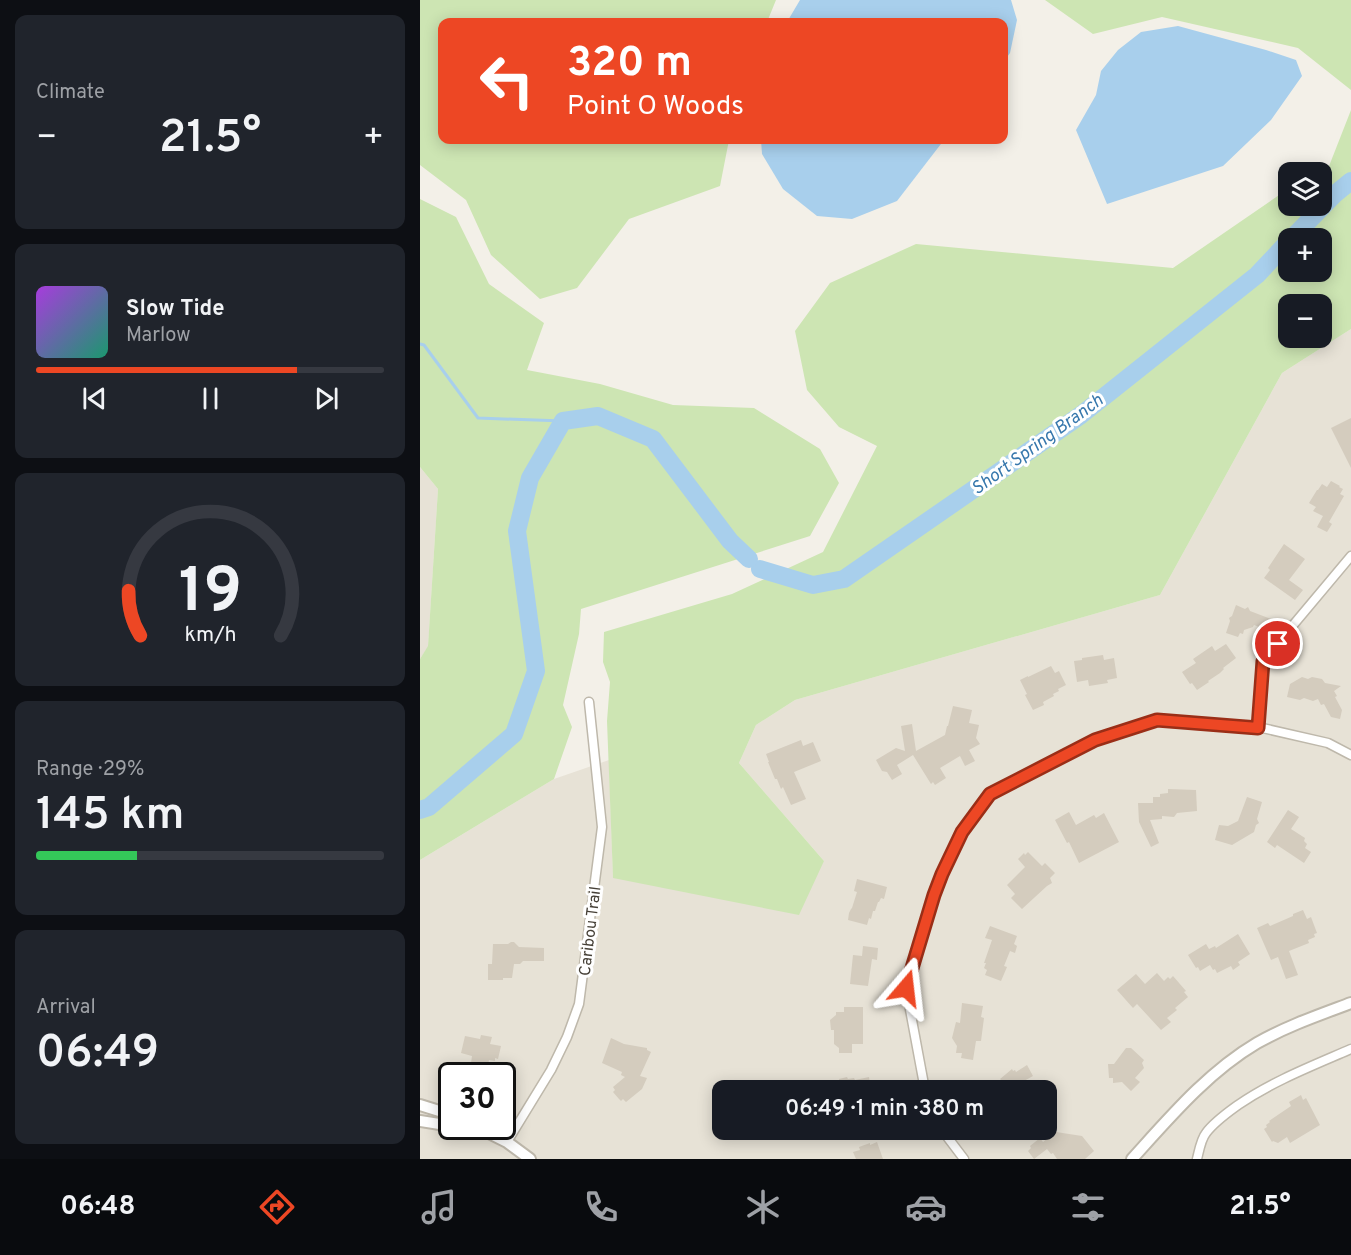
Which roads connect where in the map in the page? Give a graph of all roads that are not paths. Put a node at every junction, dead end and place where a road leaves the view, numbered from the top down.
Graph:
1 (1351, 556) edge
2 (589, 702) dead end
3 (1258, 728) junction
4 (1351, 755) edge
5 (1351, 1003) edge
6 (1351, 1049) edge
7 (923, 1080) edge
8 (420, 1105) edge
9 (438, 1111) edge
10 (420, 1121) edge
11 (438, 1124) edge
12 (503, 1140) edge
13 (950, 1140) edge
14 (507, 1142) junction
15 (530, 1159) edge
16 (964, 1159) edge
17 (1132, 1159) edge
18 (1197, 1159) edge

1 - 3 street
2 - 14 street, Caribou Trail
3 - 4 street
3 - 7 street
5 - 17 street
6 - 18 street
8 - 9 street
10 - 11 street
12 - 14 street
13 - 16 street
14 - 15 street

